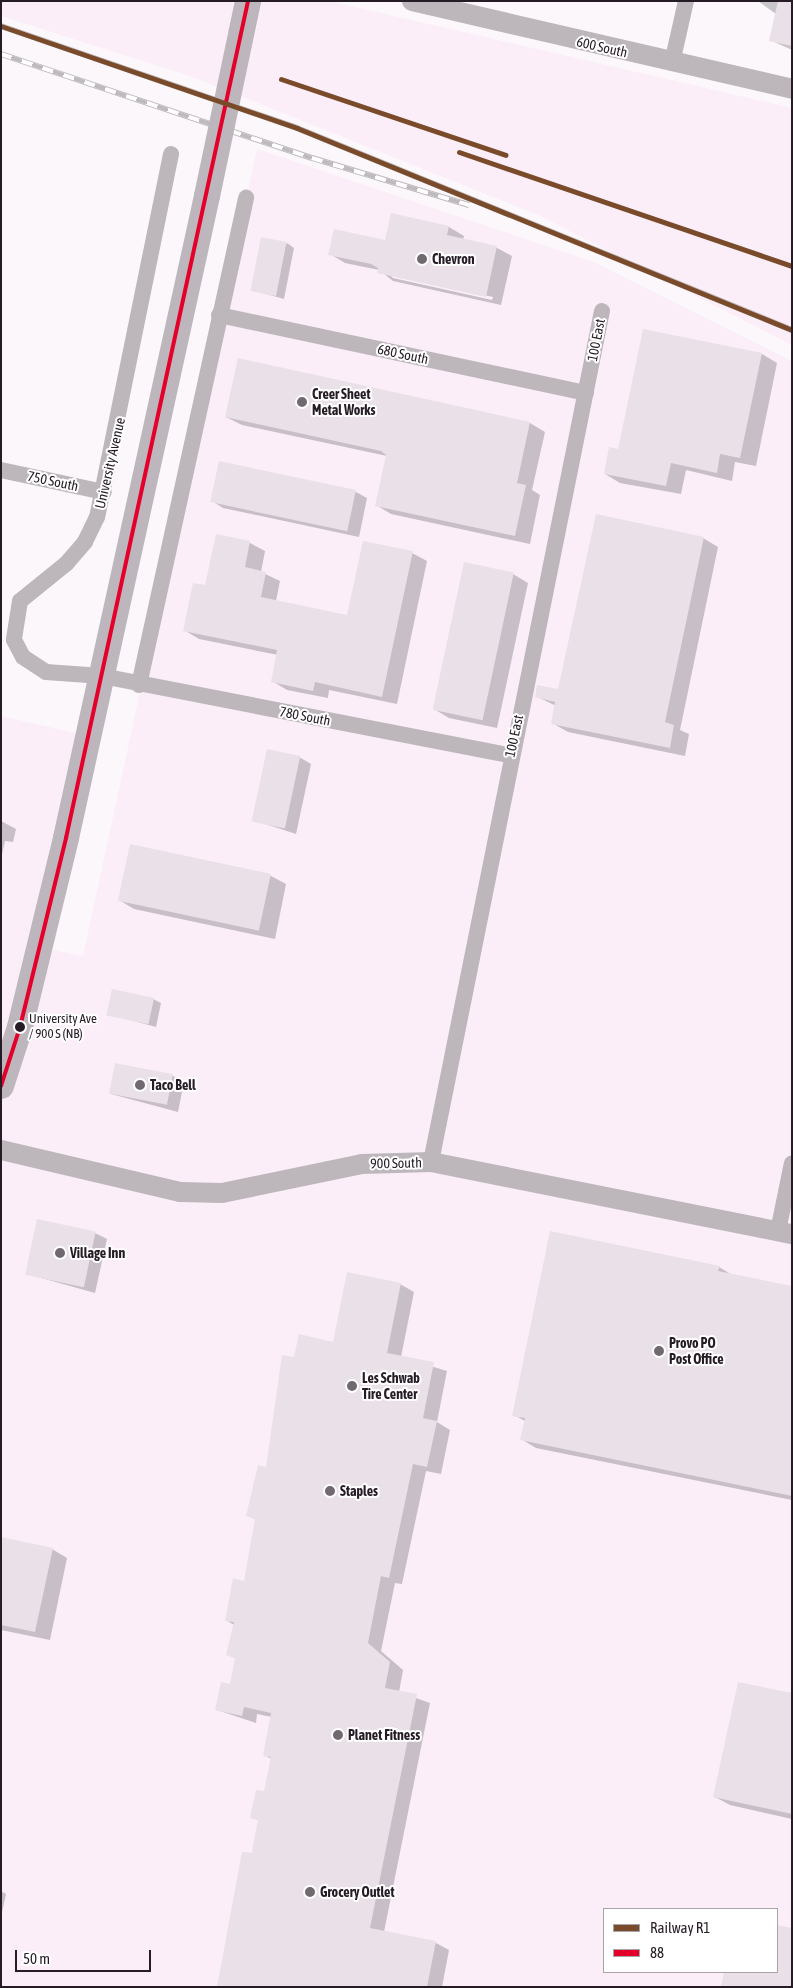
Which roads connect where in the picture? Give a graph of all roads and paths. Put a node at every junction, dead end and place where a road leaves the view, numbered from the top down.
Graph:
1 (248, 1) edge
2 (412, 1) edge
3 (686, 1) edge
4 (672, 63) junction
5 (792, 90) edge
6 (172, 154) dead end
7 (246, 198) dead end
8 (602, 311) dead end
9 (219, 315) junction
10 (586, 393) junction
11 (1, 470) edge
12 (104, 492) junction
13 (102, 676) junction
14 (139, 685) junction
15 (509, 755) junction
16 (1, 1086) edge
17 (1, 1150) edge
18 (431, 1162) junction
19 (792, 1163) edge
20 (785, 1233) edge

1 - 13 highway, bridge
2 - 4 street, 600 South
3 - 4 street
4 - 5 street, 600 South
6 - 12 street, University Avenue
7 - 9 street
8 - 10 street, 100 East
9 - 10 street, 680 South
9 - 14 street
10 - 15 street, 100 East
11 - 12 street, 750 South
12 - 13 street, University Avenue
13 - 14 street, 780 South
13 - 16 highway
14 - 15 street, 780 South
15 - 18 street, 100 East
17 - 18 street, 900 South
18 - 20 street, 900 South
19 - 20 street

